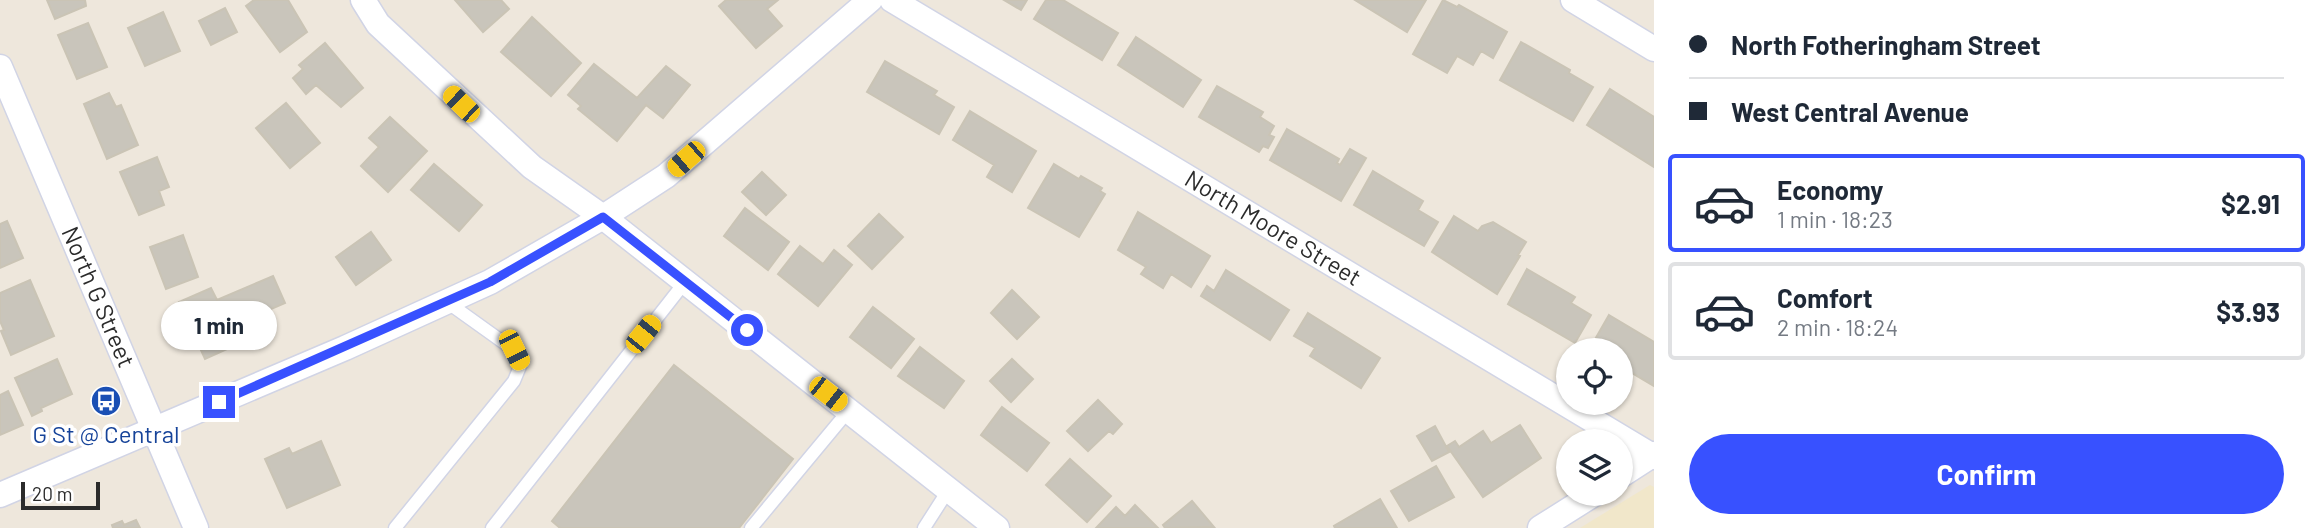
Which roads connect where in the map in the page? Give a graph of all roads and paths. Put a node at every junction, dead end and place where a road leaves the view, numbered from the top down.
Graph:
1 (363, 0) edge
2 (870, 0) edge
3 (892, 0) edge
4 (1573, 0) edge
5 (1654, 49) edge
6 (0, 67) edge
7 (603, 217) junction
8 (685, 282) junction
9 (447, 302) junction
10 (849, 410) junction
11 (154, 430) junction
12 (1653, 455) edge
13 (1633, 468) edge
14 (949, 489) junction
15 (0, 495) edge
16 (1575, 506) edge
17 (196, 528) edge
18 (395, 528) edge
19 (492, 528) edge
20 (751, 528) edge
21 (924, 528) edge
22 (997, 528) edge
23 (1540, 528) edge

1 - 7 street
2 - 7 street
3 - 12 street, North Moore Street
4 - 5 street
6 - 11 street, North G Street
7 - 8 street
7 - 9 street
8 - 10 street
8 - 19 lane
9 - 11 street
9 - 18 lane
10 - 14 street
10 - 20 lane
11 - 15 street
11 - 17 street, North G Street
12 - 13 street
14 - 21 lane
14 - 22 street
16 - 23 street

